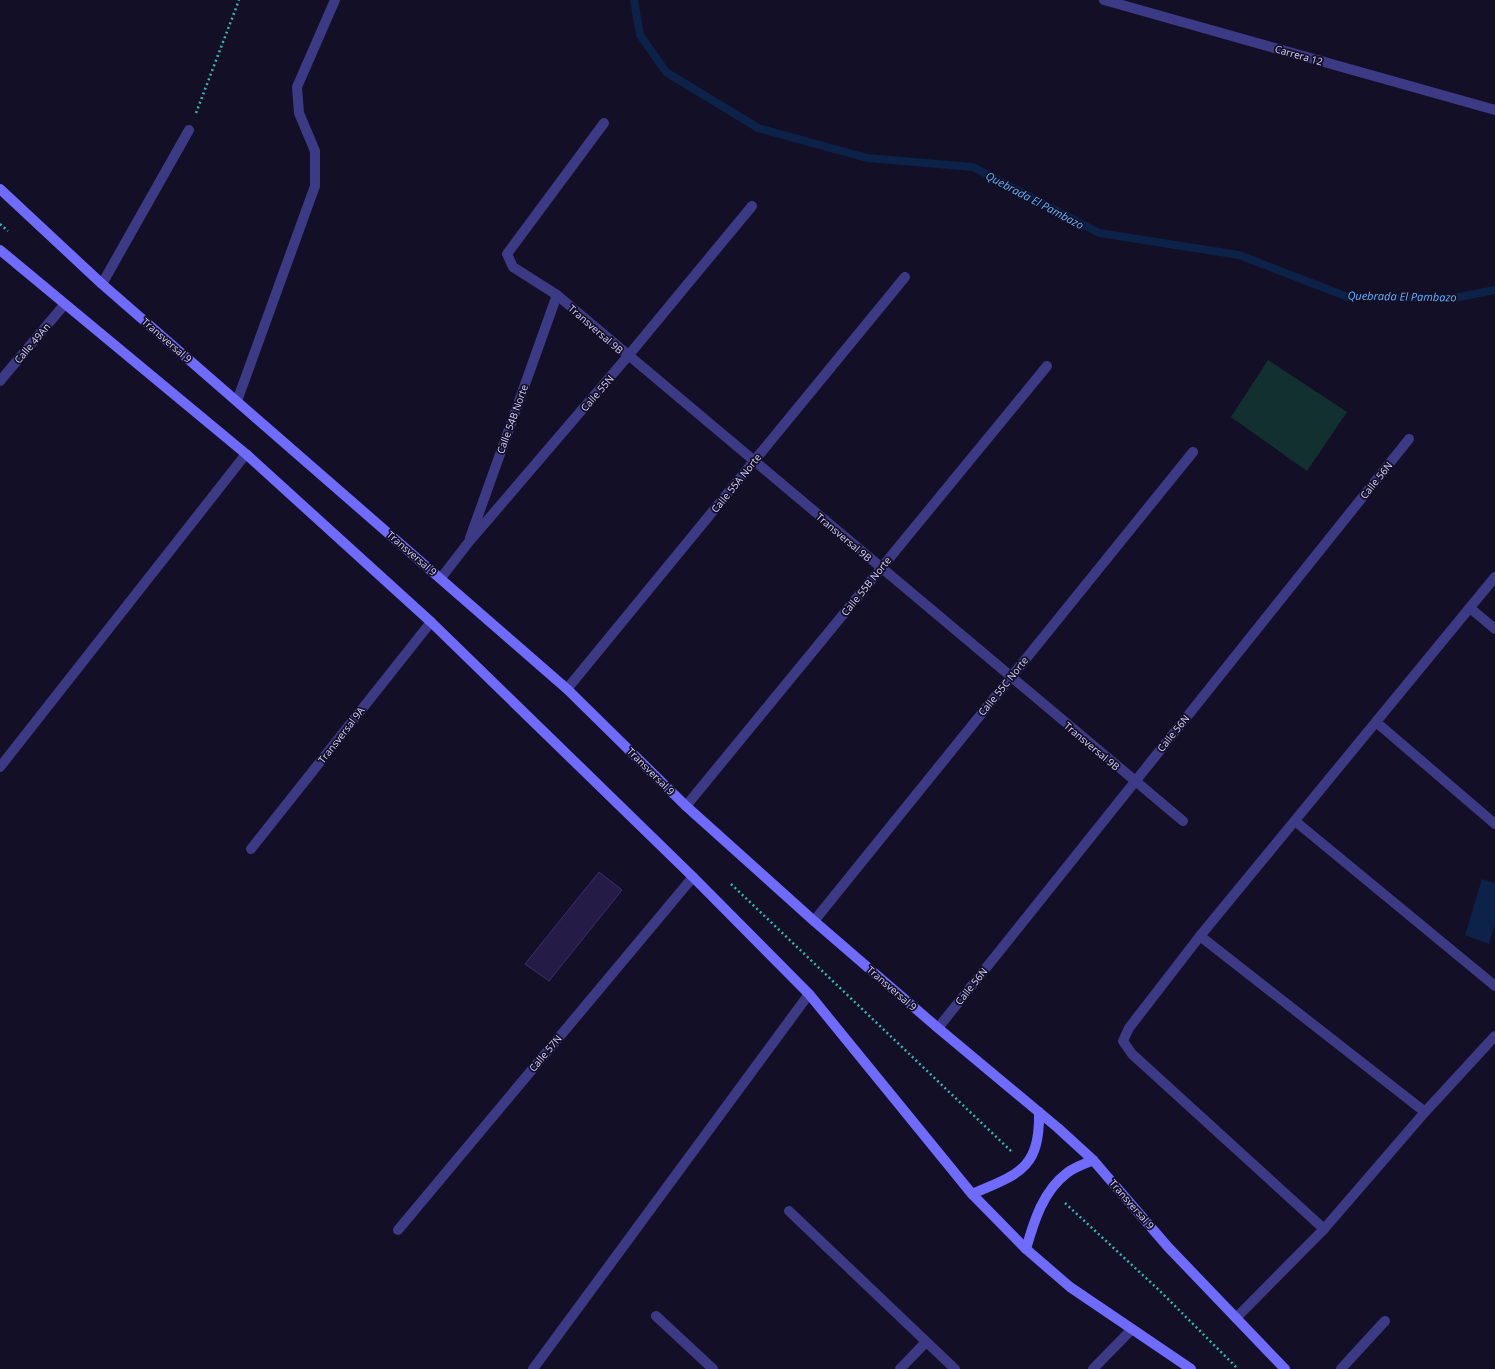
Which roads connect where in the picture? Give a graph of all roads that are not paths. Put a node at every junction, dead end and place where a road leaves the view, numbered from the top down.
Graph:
1 (335, 0) edge
2 (1104, 0) edge
3 (1495, 110) edge
4 (604, 123) dead end
5 (189, 130) road end
6 (0, 189) edge
7 (752, 206) dead end
8 (0, 250) edge
9 (905, 278) dead end
10 (102, 284) junction
11 (557, 295) junction
12 (64, 304) junction
13 (628, 356) junction
14 (1046, 366) dead end
15 (0, 381) edge
16 (237, 401) junction
17 (1409, 439) dead end
18 (1193, 452) dead end
19 (246, 454) junction
20 (754, 461) junction
21 (468, 543) junction
22 (881, 568) junction
23 (1495, 577) edge
24 (441, 578) junction
25 (1470, 608) junction
26 (431, 622) junction
27 (1495, 629) edge
28 (1010, 677) junction
29 (567, 689) junction
30 (1376, 722) junction
31 (0, 767) edge
32 (1135, 781) junction
33 (686, 806) junction
34 (1183, 821) dead end
35 (1295, 821) junction
36 (1495, 824) edge
37 (251, 849) dead end
38 (693, 877) junction
39 (814, 921) junction
40 (1200, 936) junction
41 (1495, 986) edge
42 (809, 994) junction
43 (938, 1028) junction
44 (1495, 1036) edge
45 (1039, 1112) junction
46 (1425, 1112) junction
47 (1093, 1160) junction
48 (972, 1194) junction
49 (789, 1211) dead end
50 (1324, 1229) junction
51 (398, 1230) dead end
52 (1026, 1249) junction
53 (656, 1316) dead end
54 (1236, 1318) junction
55 (1385, 1320) dead end
56 (1132, 1329) junction
57 (926, 1342) junction
58 (533, 1369) edge
59 (713, 1369) edge
60 (900, 1369) edge
61 (955, 1369) edge
62 (1093, 1369) edge
63 (1191, 1369) edge
64 (1286, 1369) edge
65 (1341, 1369) edge

1 - 16 street
2 - 3 street, Carrera 12
4 - 11 street, Transversal 9B
5 - 10 street
6 - 10 main road, Transversal 9
7 - 13 street, Calle 55N
8 - 12 main road
9 - 20 street, Calle 55A Norte
10 - 16 main road, Transversal 9
11 - 13 street, Transversal 9B
11 - 21 street, Calle 54B Norte
12 - 15 street, Calle 49An
12 - 19 main road
13 - 20 street, Transversal 9B
13 - 21 street, Calle 55N
14 - 22 street, Calle 55B Norte
16 - 24 main road, Transversal 9
17 - 32 street, Calle 56N
18 - 28 street, Calle 55C Norte
19 - 26 main road
19 - 31 street
20 - 22 street, Transversal 9B
20 - 29 street, Calle 55A Norte
21 - 24 street, Calle 55N
22 - 28 street, Transversal 9B
22 - 33 street, Calle 55B Norte
23 - 25 street
24 - 29 main road, Transversal 9
25 - 27 street
25 - 30 street
26 - 37 street, Transversal 9A
26 - 38 main road
28 - 32 street, Transversal 9B
28 - 39 street, Calle 55C Norte
29 - 33 main road, Transversal 9
30 - 35 street
30 - 36 street
32 - 34 street, Transversal 9B
32 - 43 street, Calle 56N
33 - 39 main road, Transversal 9
35 - 40 street
35 - 41 street
38 - 42 main road
38 - 51 street, Calle 57N
39 - 43 main road, Transversal 9
40 - 46 street
40 - 50 street
42 - 48 main road
42 - 58 street
43 - 45 main road, Transversal 9
44 - 46 street
45 - 47 main road, Transversal 9
45 - 48 main road
46 - 50 street
47 - 52 main road
47 - 54 main road, Transversal 9
48 - 52 main road
49 - 57 street
50 - 54 street
52 - 56 main road
53 - 59 street
54 - 64 main road, Transversal 9
55 - 65 street
56 - 62 street
56 - 63 main road
57 - 60 street
57 - 61 street

